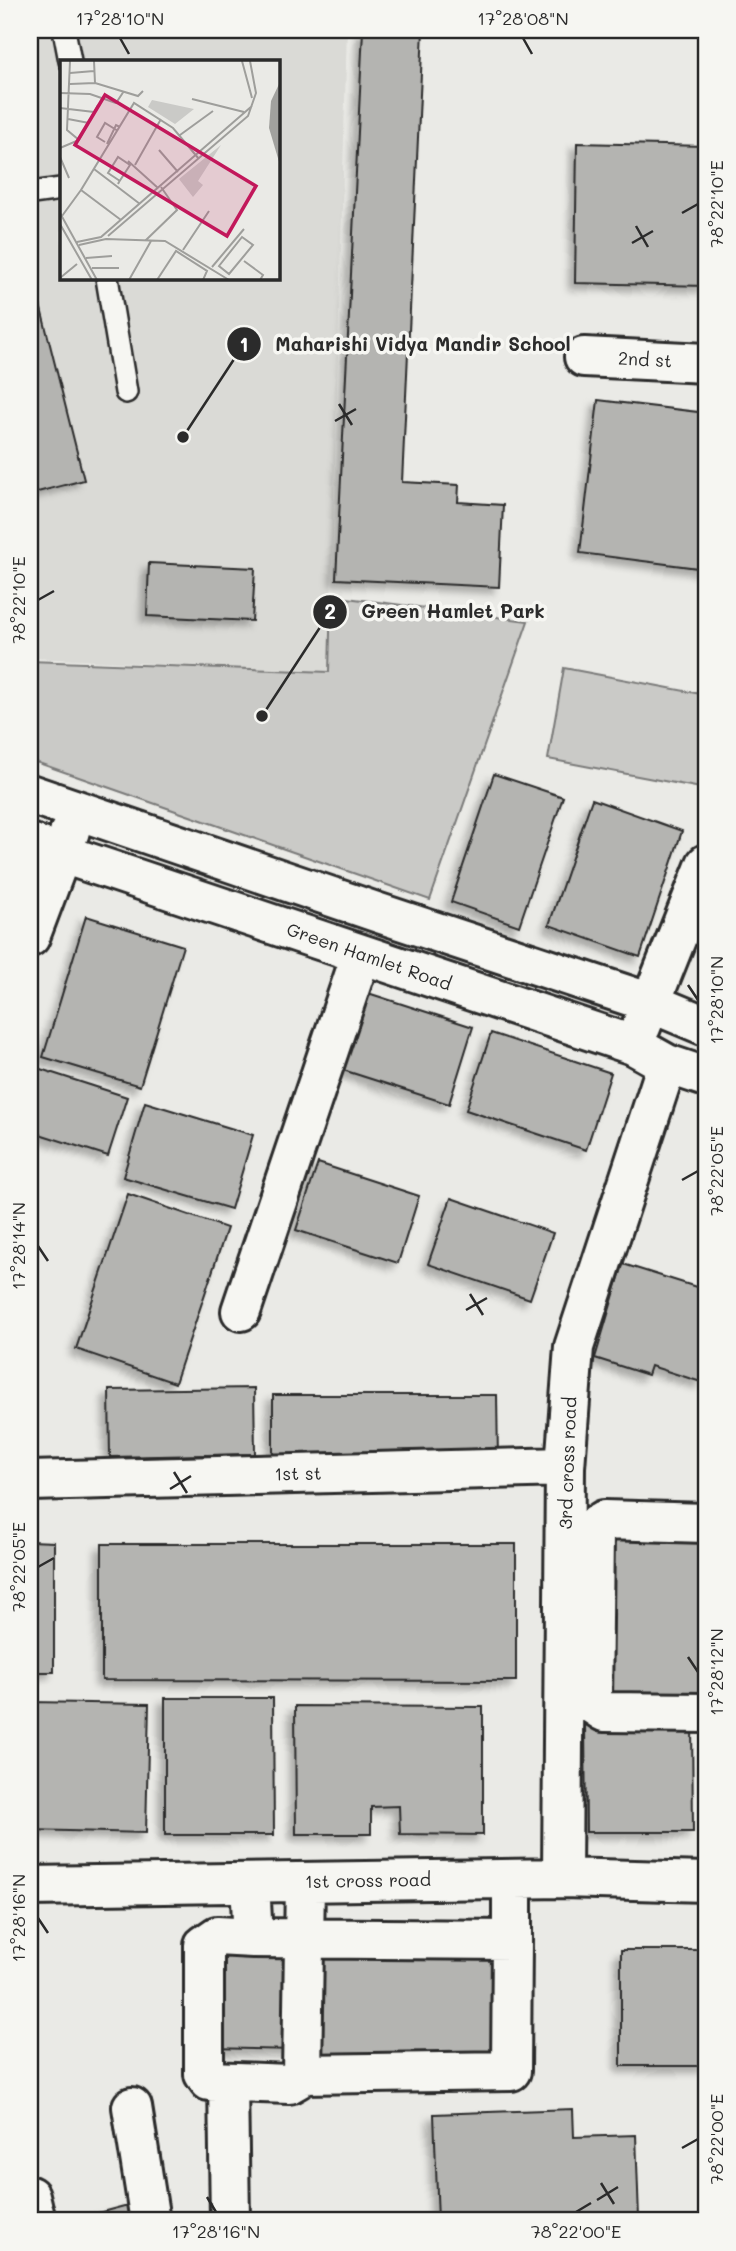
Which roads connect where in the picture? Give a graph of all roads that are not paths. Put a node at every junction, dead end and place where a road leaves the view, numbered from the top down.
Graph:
1 (64, 30) edge
2 (69, 60) edge
3 (60, 189) edge
4 (30, 191) edge
5 (107, 280) edge
6 (584, 357) dead end
7 (706, 363) edge
8 (126, 393) dead end
9 (30, 794) edge
10 (77, 810) junction
11 (46, 848) edge
12 (706, 864) edge
13 (30, 937) edge
14 (361, 955) junction
15 (651, 1003) junction
16 (706, 1026) edge
17 (633, 1045) junction
18 (667, 1064) junction
19 (706, 1077) edge
20 (241, 1311) dead end
21 (565, 1467) junction
22 (30, 1481) edge
23 (706, 1523) edge
24 (706, 1713) edge
25 (512, 1878) junction
26 (562, 1878) junction
27 (305, 1882) junction
28 (706, 1882) edge
29 (250, 1883) junction
30 (30, 1886) edge
31 (253, 1938) junction
32 (304, 1940) junction
33 (512, 1940) junction
34 (302, 2074) junction
35 (228, 2082) junction
36 (132, 2107) dead end
37 (30, 2196) edge
38 (36, 2221) edge
39 (150, 2221) edge
40 (230, 2221) edge

1 - 2 lane
3 - 4 lane
5 - 8 lane
6 - 7 street, 2nd st
9 - 10 street
10 - 11 street
10 - 15 street
11 - 13 street
11 - 14 street, Green Hamlet Road
12 - 15 street
14 - 17 street, Green Hamlet Road
14 - 20 street
15 - 16 street
15 - 17 street
17 - 18 street, Green Hamlet Road
18 - 19 street, Green Hamlet Road
18 - 21 street, 3rd cross road
21 - 22 street, 1st st
21 - 26 street, 3rd cross road
23 - 24 street
25 - 26 street, 1st cross road
25 - 27 street, 1st cross road
25 - 33 street
26 - 28 street, 1st cross road
27 - 29 street, 1st cross road
27 - 32 street
29 - 30 street, 1st cross road
29 - 31 street
31 - 32 street
31 - 35 street
32 - 33 street
32 - 34 street
33 - 34 street
34 - 35 street
35 - 40 street
36 - 39 street
37 - 38 street

